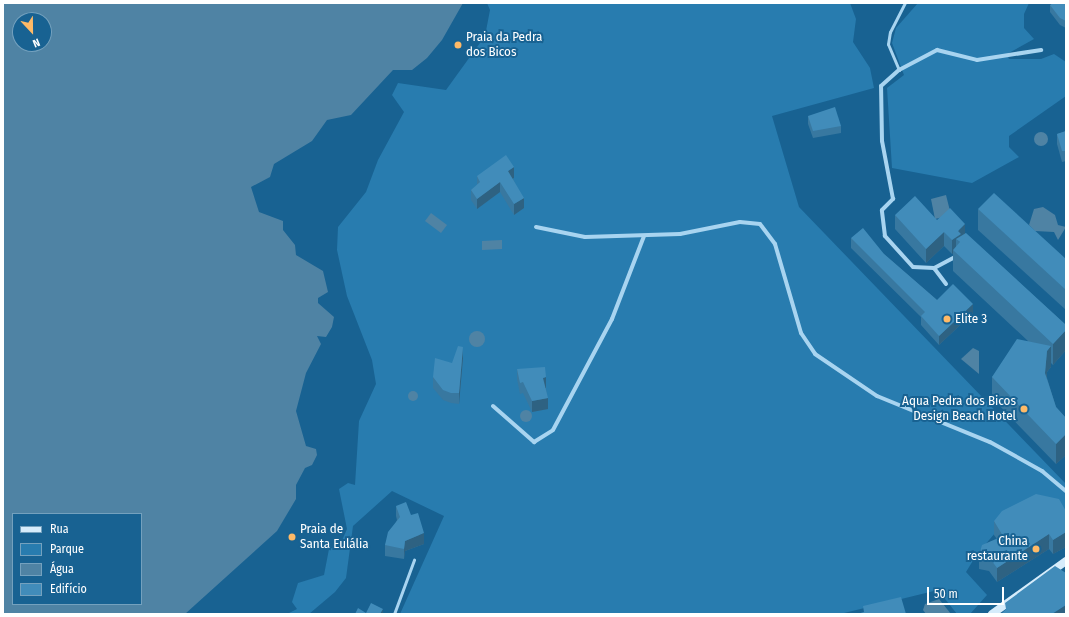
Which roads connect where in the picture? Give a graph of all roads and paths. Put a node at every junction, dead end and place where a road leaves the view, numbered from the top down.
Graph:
1 (905, 3) edge
2 (1041, 50) dead end
3 (899, 70) junction
4 (536, 227) dead end
5 (644, 236) junction
6 (959, 253) edge
7 (934, 268) junction
8 (946, 284) dead end
9 (493, 406) dead end
10 (1066, 491) edge
11 (414, 560) dead end
12 (1066, 561) edge
13 (1066, 566) edge
14 (1052, 570) junction
15 (394, 614) edge
16 (992, 614) edge

1 - 3 lane
2 - 3 street
3 - 7 street
4 - 5 street
5 - 9 street
5 - 10 street
6 - 7 street
7 - 8 street
11 - 15 lane
12 - 14 street
13 - 14 street
14 - 16 street

